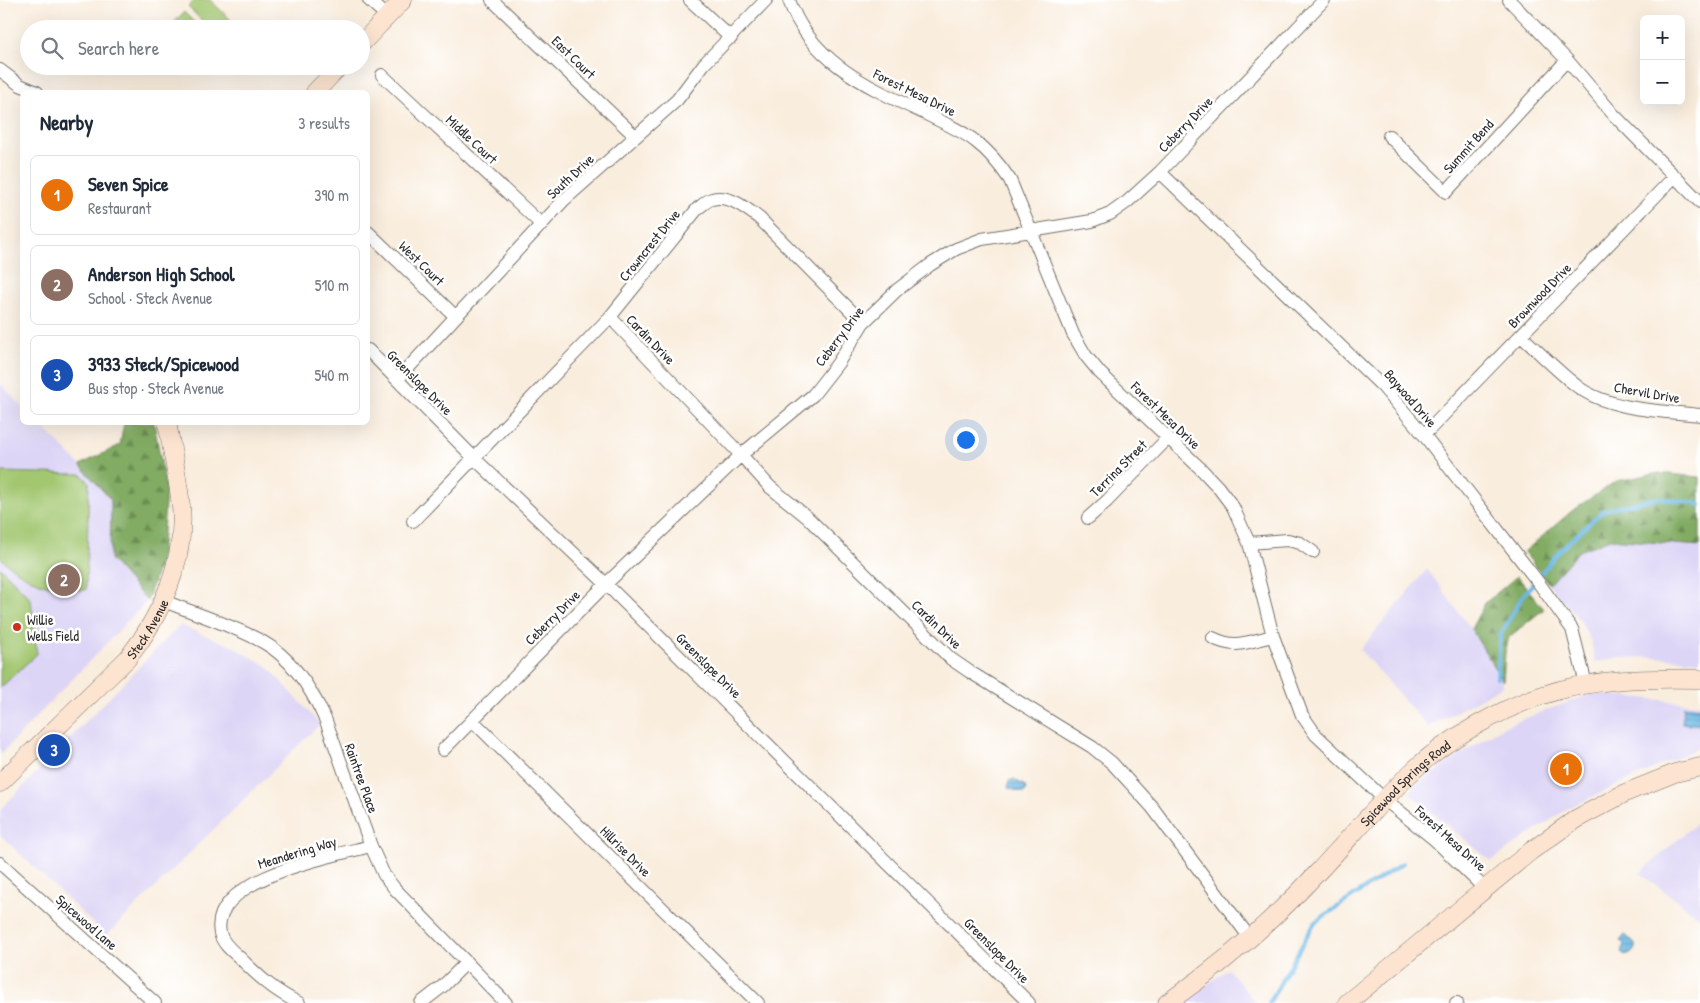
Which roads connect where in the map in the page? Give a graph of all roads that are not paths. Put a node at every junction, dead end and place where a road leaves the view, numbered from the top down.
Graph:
1 (369, 0) edge
2 (401, 0) edge
3 (492, 0) edge
4 (690, 0) edge
5 (766, 0) edge
6 (789, 0) edge
7 (1324, 0) edge
8 (1509, 0) edge
9 (387, 16) junction
10 (370, 34) edge
11 (731, 38) junction
12 (1567, 60) junction
13 (0, 70) edge
14 (331, 75) edge
15 (382, 75) dead end
16 (32, 90) edge
17 (317, 90) edge
18 (635, 136) junction
19 (1389, 136) dead end
20 (1160, 172) junction
21 (1675, 176) junction
22 (1700, 202) edge
23 (542, 225) junction
24 (1032, 230) junction
25 (370, 234) edge
26 (455, 316) junction
27 (610, 317) junction
28 (863, 323) junction
29 (1521, 336) junction
30 (370, 352) edge
31 (398, 379) junction
32 (1700, 415) edge
33 (168, 425) edge
34 (1424, 436) junction
35 (1168, 438) junction
36 (741, 455) junction
37 (474, 458) junction
38 (1088, 518) dead end
39 (413, 521) dead end
40 (1249, 543) junction
41 (1314, 552) dead end
42 (606, 584) junction
43 (164, 602) junction
44 (1273, 636) junction
45 (1212, 638) dead end
46 (1700, 679) edge
47 (1586, 684) junction
48 (472, 720) junction
49 (443, 750) dead end
50 (1700, 760) edge
51 (1700, 767) edge
52 (1676, 773) junction
53 (0, 783) edge
54 (1384, 799) junction
55 (370, 846) junction
56 (0, 863) edge
57 (1485, 889) junction
58 (1250, 938) junction
59 (466, 963) junction
60 (155, 1003) edge
61 (299, 1003) edge
62 (421, 1003) edge
63 (506, 1003) edge
64 (758, 1003) edge
65 (1029, 1003) edge
66 (1167, 1003) edge
67 (1347, 1003) edge

1 - 9 street
2 - 9 main road
3 - 18 street, East Court
4 - 11 street
5 - 11 street, South Drive
6 - 24 street, Forest Mesa Drive
7 - 20 street, Ceberry Drive
8 - 12 street
9 - 10 main road
11 - 18 street, South Drive
12 - 19 street, Summit Bend
12 - 21 street
13 - 16 street
14 - 17 main road
15 - 23 street, Middle Court
18 - 23 street, South Drive
20 - 24 street, Ceberry Drive
20 - 34 street, Baywood Drive
21 - 22 street
21 - 29 street, Brownwood Drive
23 - 26 street, South Drive
24 - 28 street, Ceberry Drive
24 - 35 street, Forest Mesa Drive
25 - 26 street, West Court
26 - 31 street, South Drive
27 - 28 street, Crowncrest Drive
27 - 36 street, Cardin Drive
27 - 37 street, Crowncrest Drive
28 - 36 street, Ceberry Drive
29 - 32 street, Chervil Drive
29 - 34 street, Brownwood Drive
30 - 31 street, Greenslope Drive
31 - 37 street, Greenslope Drive
33 - 43 main road, Steck Avenue
34 - 47 street, Baywood Drive
35 - 38 street, Terrina Street
35 - 40 street, Forest Mesa Drive
36 - 42 street, Ceberry Drive
36 - 58 street, Cardin Drive
37 - 39 street, Crowncrest Drive
37 - 42 street, Greenslope Drive
40 - 41 street
40 - 44 street, Forest Mesa Drive
42 - 48 street, Ceberry Drive
42 - 65 street, Greenslope Drive
43 - 53 main road, Steck Avenue
43 - 55 street, Raintree Place
44 - 45 street
44 - 54 street, Forest Mesa Drive
46 - 47 main road, Spicewood Springs Road
47 - 54 main road, Spicewood Springs Road
48 - 49 street, Ceberry Drive
48 - 64 street, Hillrise Drive
50 - 52 main road
51 - 52 main road
52 - 57 main road
54 - 57 street, Forest Mesa Drive
54 - 58 main road, Spicewood Springs Road
55 - 59 street, Raintree Place
55 - 61 street, Meandering Way
56 - 60 street, Spicewood Lane
57 - 67 main road
58 - 66 main road, Spicewood Springs Road
59 - 62 street
59 - 63 street, Raintree Place

